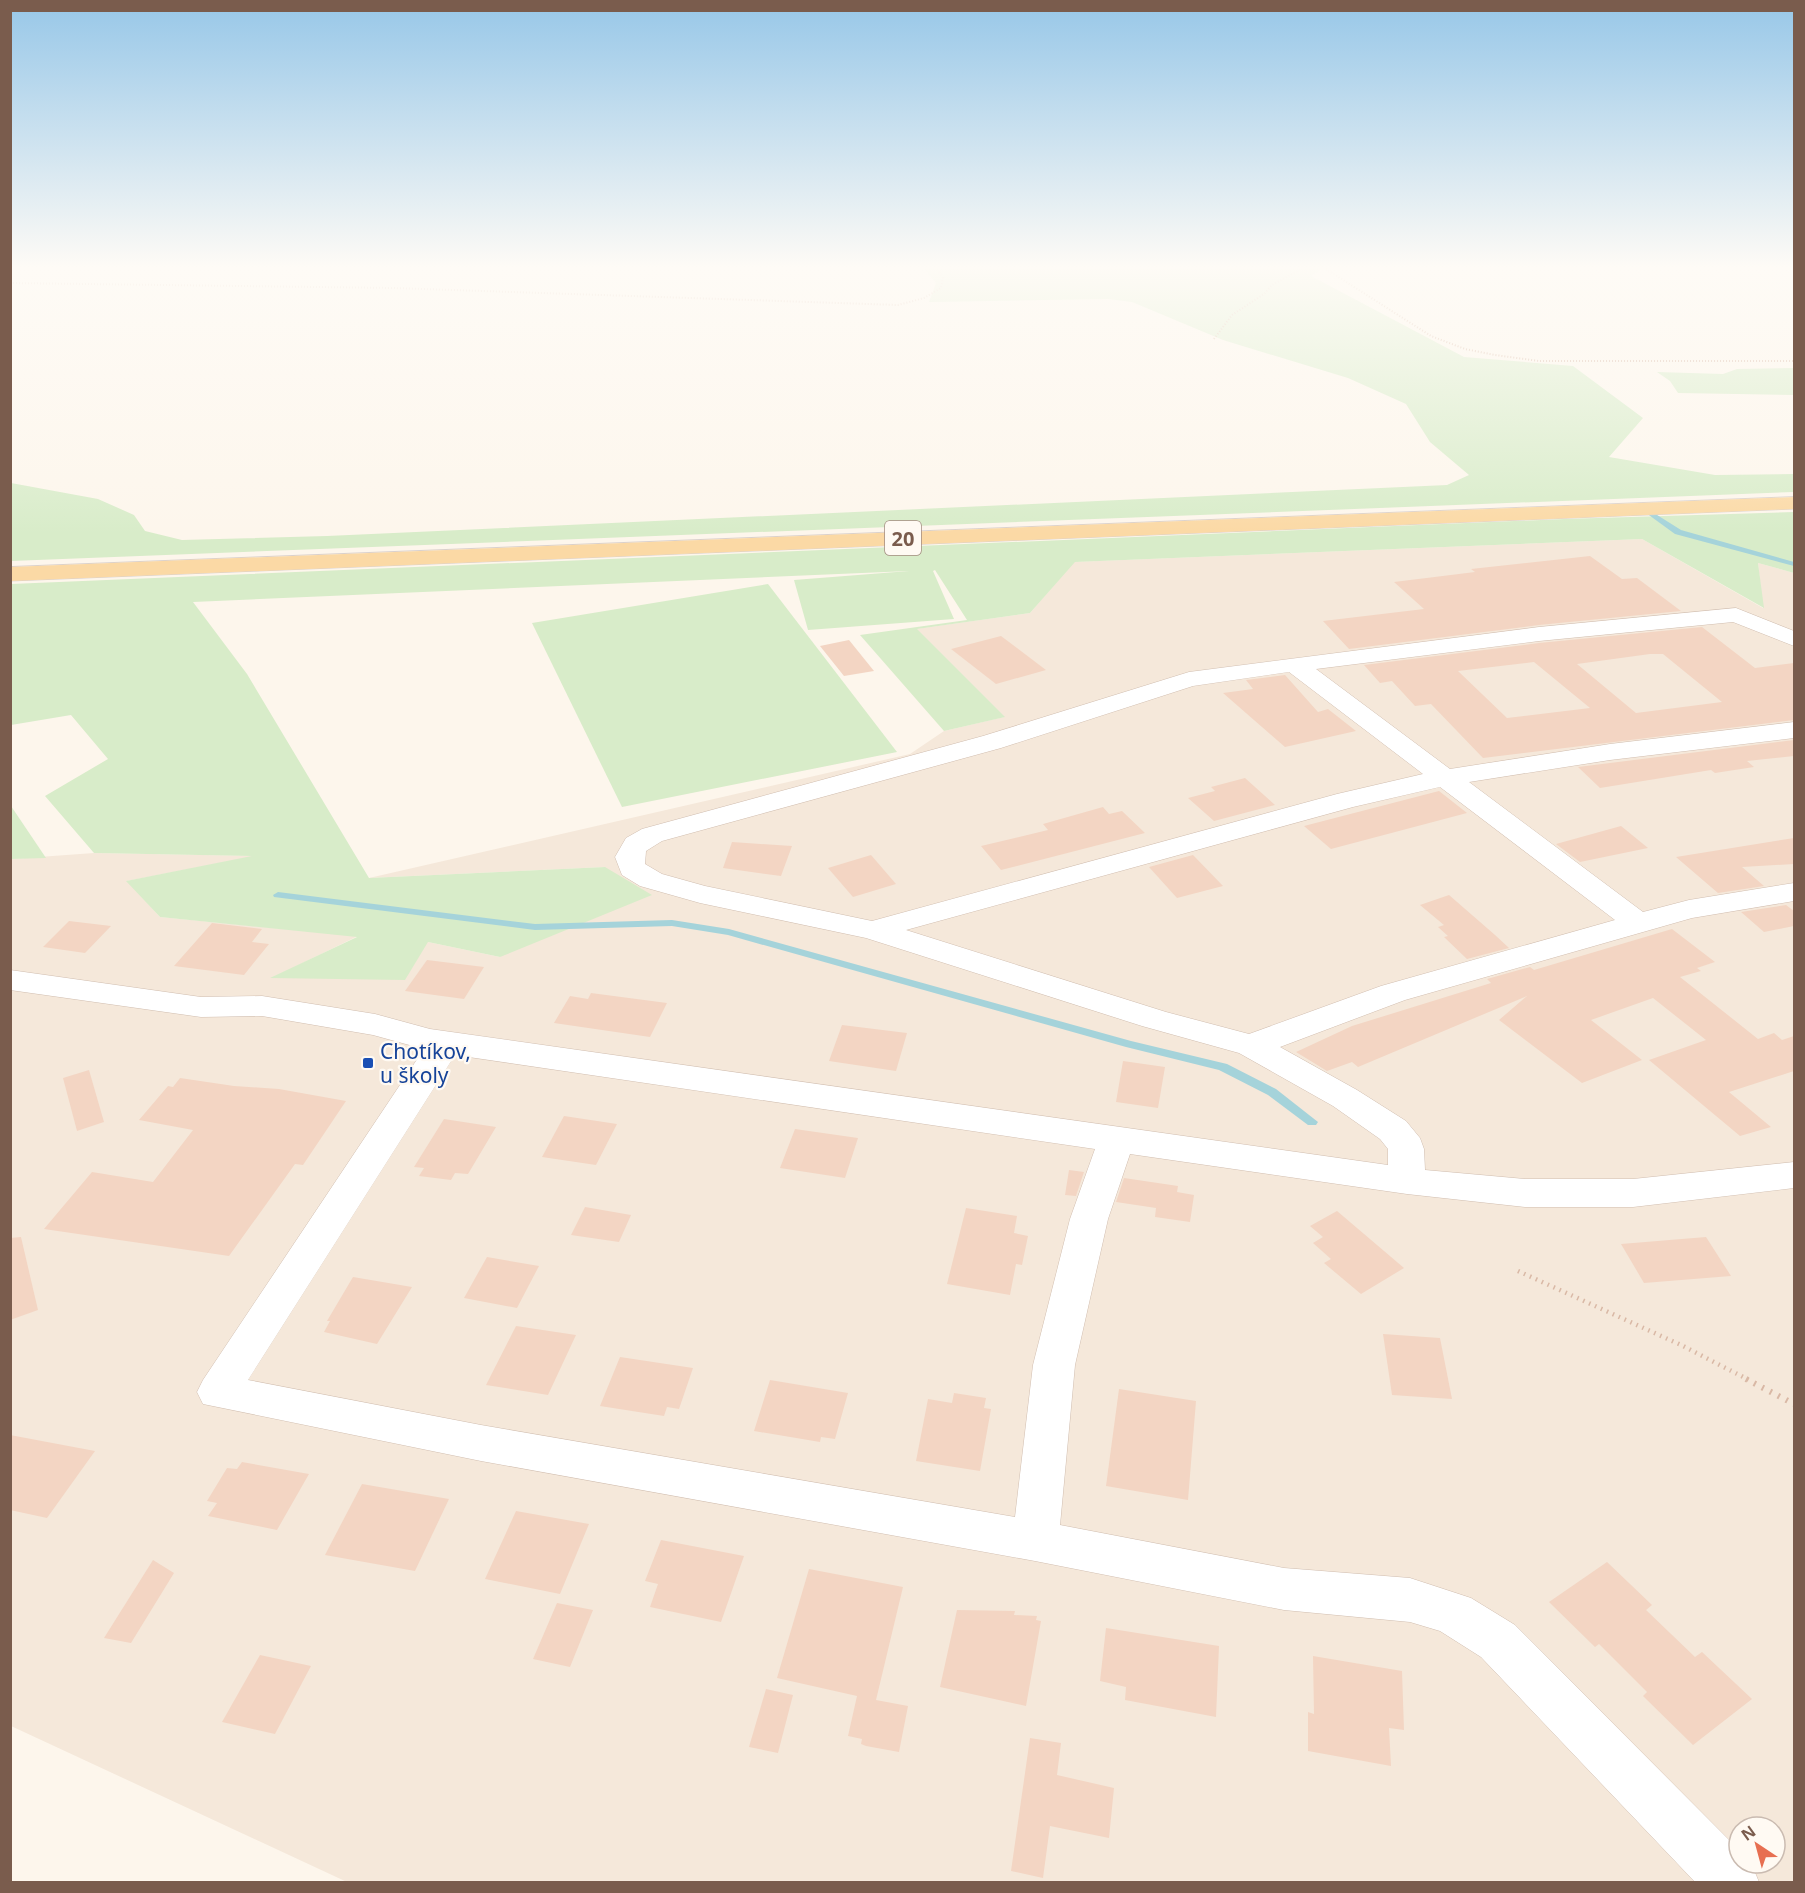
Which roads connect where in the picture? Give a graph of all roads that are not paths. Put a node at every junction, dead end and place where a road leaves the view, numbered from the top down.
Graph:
1 (1794, 503) edge
2 (10, 574) edge
3 (1794, 639) edge
4 (1294, 664) junction
5 (1794, 730) edge
6 (1444, 778) junction
7 (1794, 892) edge
8 (1638, 923) junction
9 (873, 930) junction
10 (10, 980) edge
11 (437, 1041) junction
12 (1251, 1044) junction
13 (1116, 1140) junction
14 (1794, 1175) edge
15 (1407, 1181) junction
16 (1035, 1541) junction
17 (1732, 1882) edge

1 - 2 main road, 20
3 - 4 street
4 - 6 street
4 - 9 street
5 - 6 street
6 - 8 street
6 - 9 street
7 - 8 street
8 - 12 street
9 - 12 street
10 - 11 street
11 - 13 street
11 - 16 street
12 - 15 street
13 - 15 street
13 - 16 street
14 - 15 street
16 - 17 street

